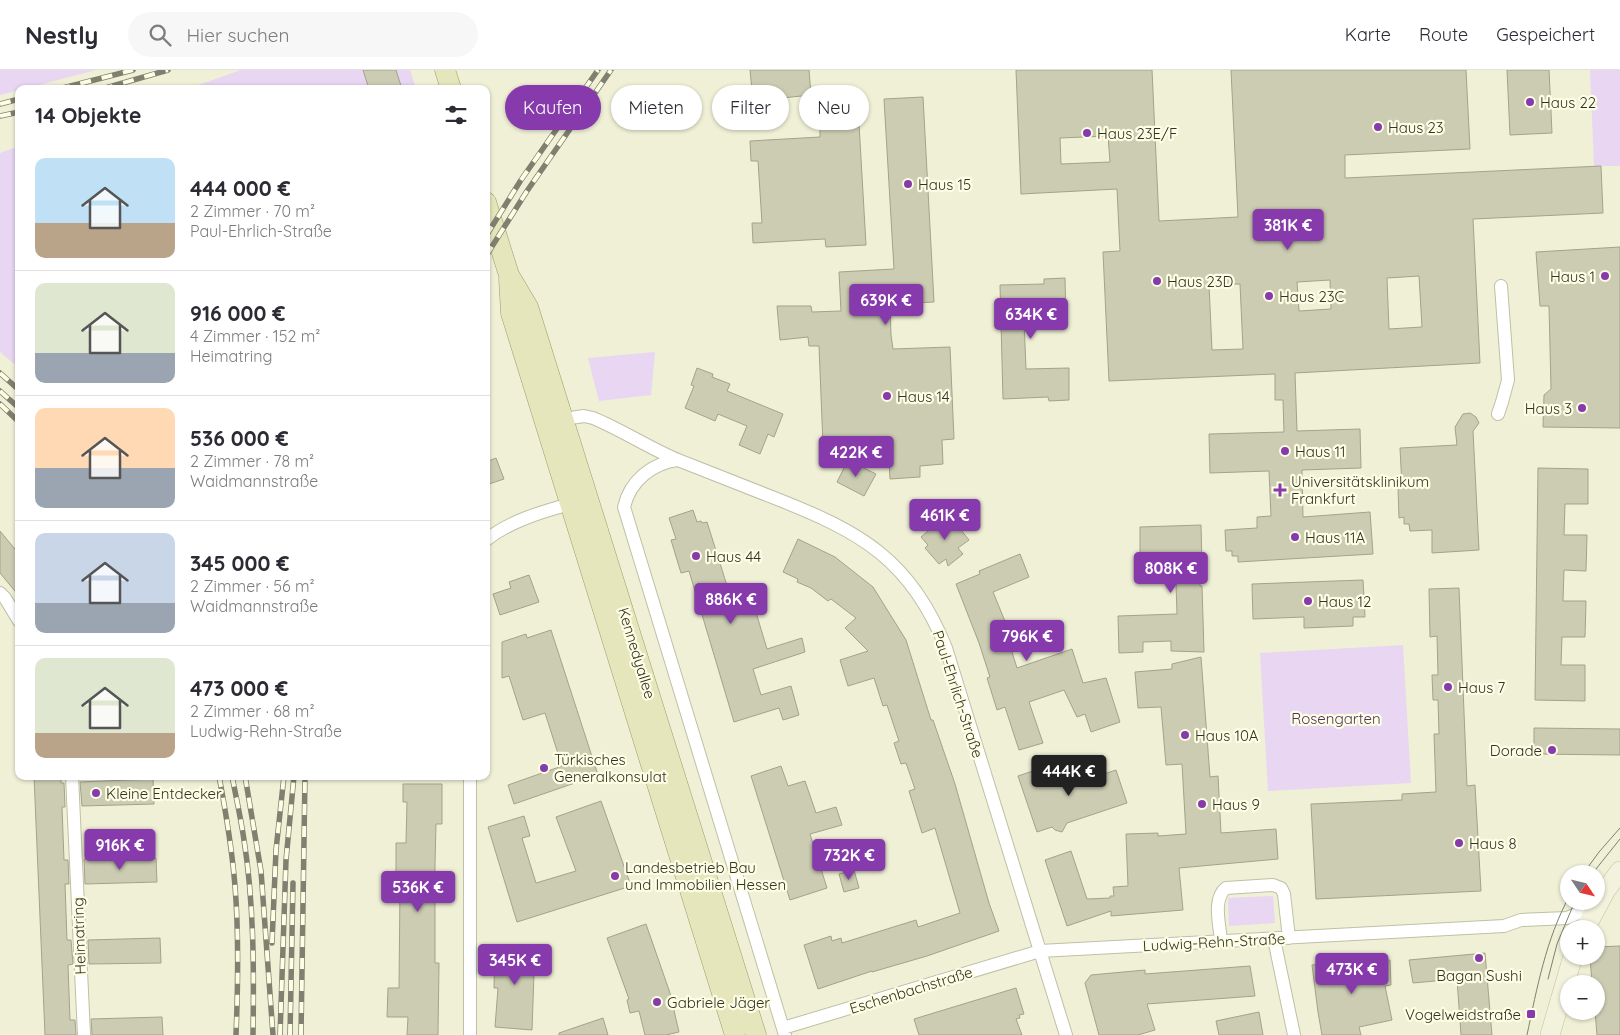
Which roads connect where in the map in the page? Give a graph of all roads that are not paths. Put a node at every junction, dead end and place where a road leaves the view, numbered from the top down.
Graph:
1 (445, 70) edge
2 (450, 85) edge
3 (490, 215) edge
4 (509, 275) junction
5 (1501, 286) dead end
6 (1498, 414) dead end
7 (564, 419) junction
8 (552, 447) junction
9 (678, 460) junction
10 (570, 504) junction
11 (490, 537) edge
12 (2, 597) edge
13 (15, 615) edge
14 (72, 780) edge
15 (470, 780) edge
16 (1620, 871) edge
17 (1605, 888) edge
18 (1583, 910) edge
19 (1289, 938) junction
20 (1274, 939) junction
21 (1221, 941) junction
22 (1040, 951) junction
23 (1570, 965) edge
24 (784, 1031) edge
25 (84, 1035) edge
26 (470, 1035) edge
27 (735, 1035) edge
28 (756, 1035) edge
29 (1066, 1035) edge
30 (1294, 1035) edge
31 (1550, 1035) edge

1 - 2 main road
3 - 4 main road, Kennedyallee
4 - 7 main road, Kennedyallee
4 - 8 main road, Kennedyallee
5 - 6 street
7 - 8 street
7 - 9 street, Paul-Ehrlich-Straße
7 - 28 main road, Kennedyallee
8 - 10 main road, Kennedyallee
9 - 22 street, Paul-Ehrlich-Straße
9 - 24 street, Kennedyallee
10 - 11 street
10 - 27 main road, Kennedyallee
12 - 13 street
14 - 25 street, Heimatring
15 - 26 street
16 - 17 main road
18 - 19 street, Ludwig-Rehn-Straße
19 - 20 street, Ludwig-Rehn-Straße
19 - 21 street
20 - 21 street, Ludwig-Rehn-Straße
20 - 30 street
21 - 22 street, Ludwig-Rehn-Straße
22 - 24 street, Eschenbachstraße
22 - 29 street, Paul-Ehrlich-Straße
23 - 31 main road

